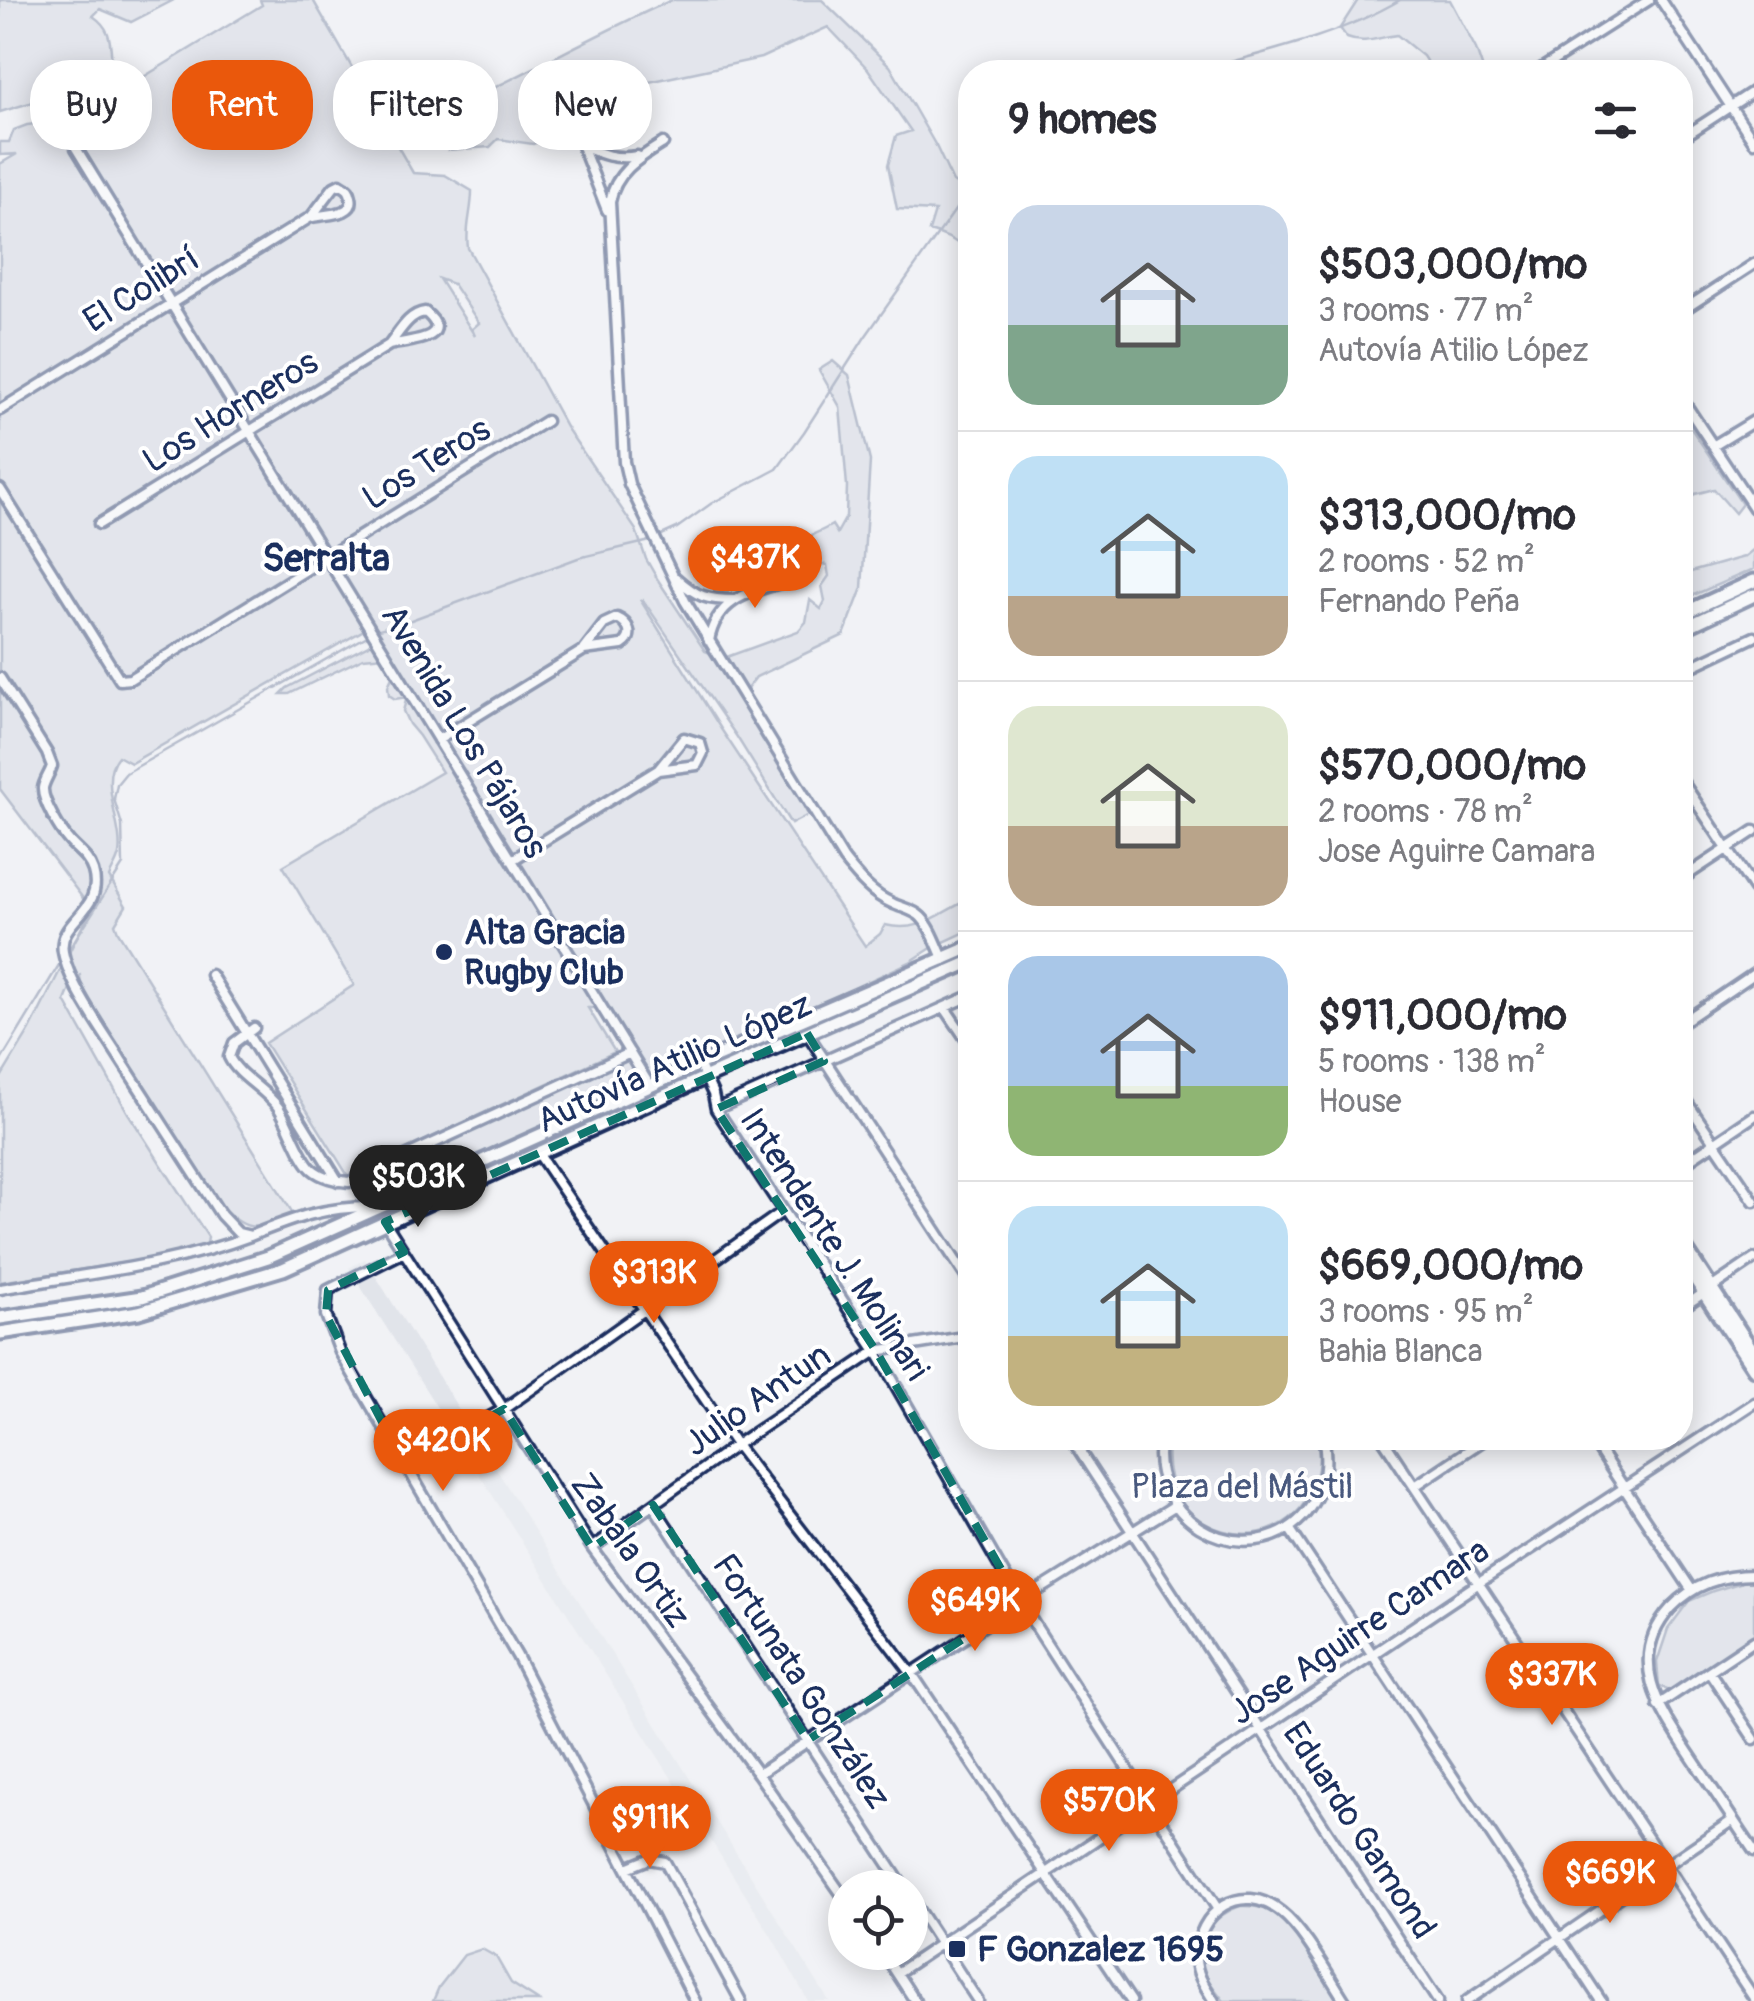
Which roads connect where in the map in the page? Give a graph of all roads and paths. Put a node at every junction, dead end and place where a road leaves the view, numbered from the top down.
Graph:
1 (1648, 0) edge
2 (1662, 0) edge
3 (1555, 60) edge
4 (1754, 91) edge
5 (1731, 106) junction
6 (1693, 131) edge
7 (1754, 142) edge
8 (663, 143) dead end
9 (77, 150) edge
10 (650, 152) junction
11 (608, 214) junction
12 (311, 217) junction
13 (1754, 264) edge
14 (170, 303) junction
15 (1693, 304) edge
16 (389, 345) junction
17 (0, 410) edge
18 (1693, 416) edge
19 (546, 420) dead end
20 (1754, 421) edge
21 (250, 432) junction
22 (1713, 446) junction
23 (0, 489) edge
24 (1754, 508) edge
25 (99, 524) dead end
26 (326, 558) junction
27 (672, 575) junction
28 (794, 579) dead end
29 (1754, 581) edge
30 (1754, 595) edge
31 (735, 600) junction
32 (1693, 609) edge
33 (1693, 624) edge
34 (1754, 637) edge
35 (710, 641) junction
36 (584, 650) junction
37 (1693, 666) edge
38 (0, 678) edge
39 (438, 740) junction
40 (658, 770) junction
41 (1693, 797) edge
42 (1754, 831) edge
43 (1727, 848) junction
44 (512, 860) junction
45 (1693, 871) edge
46 (1754, 889) edge
47 (958, 954) edge
48 (944, 960) junction
49 (958, 967) edge
50 (1754, 974) edge
51 (211, 975) dead end
52 (958, 1002) edge
53 (945, 1008) junction
54 (1693, 1015) edge
55 (958, 1027) edge
56 (251, 1030) junction
57 (807, 1033) junction
58 (630, 1053) junction
59 (824, 1061) junction
60 (700, 1064) junction
61 (705, 1078) junction
62 (650, 1086) junction
63 (716, 1108) junction
64 (1693, 1111) edge
65 (1754, 1116) edge
66 (1714, 1142) junction
67 (538, 1152) junction
68 (1693, 1157) edge
69 (338, 1181) junction
70 (1754, 1201) edge
71 (379, 1208) junction
72 (782, 1212) junction
73 (385, 1222) junction
74 (250, 1236) junction
75 (404, 1252) junction
76 (1754, 1259) edge
77 (1693, 1264) edge
78 (958, 1266) edge
79 (1693, 1272) edge
80 (0, 1288) edge
81 (1707, 1290) junction
82 (1693, 1300) edge
83 (644, 1310) junction
84 (0, 1318) edge
85 (0, 1334) edge
86 (958, 1338) edge
87 (876, 1351) junction
88 (1754, 1353) edge
89 (1754, 1369) edge
90 (1754, 1402) edge
91 (504, 1409) junction
92 (1693, 1442) edge
93 (736, 1446) junction
94 (1079, 1450) edge
95 (1159, 1450) edge
96 (1325, 1450) edge
97 (1390, 1450) edge
98 (1469, 1450) edge
99 (1599, 1450) edge
100 (1681, 1450) edge
101 (404, 1464) junction
102 (1414, 1486) junction
103 (1625, 1487) junction
104 (652, 1506) junction
105 (1174, 1506) junction
106 (1288, 1528) junction
107 (1133, 1532) junction
108 (592, 1548) junction
109 (1754, 1575) edge
110 (1479, 1583) junction
111 (1691, 1589) junction
112 (1020, 1602) junction
113 (1754, 1641) edge
114 (1373, 1656) junction
115 (1708, 1671) junction
116 (912, 1674) junction
117 (1658, 1706) junction
118 (1262, 1729) junction
119 (1754, 1739) edge
120 (808, 1740) junction
121 (758, 1774) junction
122 (1150, 1804) junction
123 (1733, 1820) junction
124 (1754, 1851) edge
125 (1666, 1865) junction
126 (627, 1868) junction
127 (892, 1870) edge
128 (1046, 1873) junction
129 (828, 1875) edge
130 (1218, 1908) junction
131 (928, 1924) edge
132 (1559, 1938) junction
133 (941, 1944) junction
134 (895, 1970) edge
135 (897, 1973) junction
136 (1754, 1998) edge
137 (695, 2001) edge
138 (741, 2001) edge
139 (915, 2001) edge
140 (978, 2001) edge
141 (1130, 2001) edge
142 (1214, 2001) edge
143 (1345, 2001) edge
144 (1438, 2001) edge
145 (1466, 2001) edge
146 (1601, 2001) edge

1 - 3 street
2 - 5 street
4 - 5 street
5 - 6 street
5 - 7 street
8 - 10 street
9 - 14 street, Avenida Los Pájaros
10 - 11 street
10 - 11 street
11 - 27 street
12 - 12 street, El Colibrí
12 - 14 street, El Colibrí
13 - 15 street
14 - 17 street, El Colibrí
14 - 21 street, Avenida Los Pájaros
16 - 16 street, Los Horneros
16 - 21 street, Los Horneros
18 - 22 street
19 - 26 street, Los Teros
20 - 22 street
21 - 25 street, Los Horneros
21 - 26 street, Avenida Los Pájaros
22 - 24 street
23 - 26 street, Los Teros
26 - 39 street, Avenida Los Pájaros
27 - 31 street
27 - 35 street
28 - 31 street
29 - 32 main road
30 - 33 main road
31 - 35 street
34 - 37 street
35 - 48 street
36 - 36 street
36 - 39 street
38 - 74 street
39 - 44 street, Avenida Los Pájaros
40 - 40 street
40 - 44 street
41 - 43 street
42 - 43 street
43 - 45 street
43 - 46 street
44 - 58 street, Avenida Los Pájaros
47 - 48 main road, Autovía Atilio López
48 - 60 main road, Autovía Atilio López
49 - 57 main road, Autovía Atilio López
50 - 54 street
51 - 56 street
52 - 53 street
53 - 55 street
53 - 59 street
56 - 69 street
56 - 69 street
57 - 59 street
57 - 61 main road, Autovía Atilio López
58 - 62 street, Avenida Los Pájaros
58 - 69 street
59 - 63 street
59 - 78 street
60 - 61 street, Intendente J. Molinari
60 - 62 main road, Autovía Atilio López
61 - 63 street, Intendente J. Molinari
61 - 67 main road, Autovía Atilio López
62 - 71 main road, Autovía Atilio López
63 - 72 street, Intendente J. Molinari
64 - 66 street
65 - 66 street
66 - 68 street
66 - 70 street
67 - 73 main road, Autovía Atilio López
67 - 83 street
71 - 74 street
71 - 84 main road, Autovía Atilio López
72 - 83 street
72 - 87 street, Intendente J. Molinari
73 - 75 street, Zabala Ortiz
73 - 85 main road, Autovía Atilio López
74 - 80 street
75 - 91 street, Zabala Ortiz
75 - 101 street
76 - 81 street
77 - 81 main road
79 - 81 main road
81 - 82 street
81 - 88 main road
81 - 89 main road
83 - 91 street
83 - 93 street
86 - 87 street, Julio Antun
87 - 93 street, Julio Antun
87 - 112 street, Intendente J. Molinari
90 - 92 street, Jose Aguirre Camara
91 - 101 street
91 - 108 street, Zabala Ortiz
93 - 104 street, Julio Antun
93 - 116 street
94 - 107 street, Eduardo Gamond
95 - 105 street
96 - 106 street
97 - 102 street
98 - 102 street
99 - 103 street
100 - 103 street, Jose Aguirre Camara
101 - 126 street
102 - 110 street
103 - 110 street, Jose Aguirre Camara
103 - 111 street
104 - 108 street, Julio Antun
104 - 120 street, Fortunata González
105 - 106 street
105 - 107 street
106 - 114 street
107 - 112 street
107 - 118 street, Eduardo Gamond
108 - 121 street, Zabala Ortiz
109 - 111 street
110 - 114 street, Jose Aguirre Camara
110 - 125 street
111 - 117 street
112 - 116 street
112 - 122 street, Intendente J. Molinari
113 - 115 street
114 - 118 street, Jose Aguirre Camara
114 - 132 street
115 - 117 street
115 - 119 street
116 - 120 street
116 - 128 street
117 - 123 street
118 - 122 street, Jose Aguirre Camara
118 - 144 street, Eduardo Gamond
120 - 121 street
120 - 127 street, Fortunata González
121 - 129 street, Zabala Ortiz
122 - 128 street, Jose Aguirre Camara
122 - 130 street, Intendente J. Molinari
123 - 124 street
123 - 125 street
125 - 132 street
125 - 136 street
126 - 137 street
126 - 138 street
128 - 133 street, Jose Aguirre Camara
128 - 141 street
130 - 142 street
130 - 143 street
131 - 133 street
132 - 145 street
132 - 146 street
133 - 135 street, Jose Aguirre Camara
133 - 140 street
134 - 135 street
135 - 139 street

